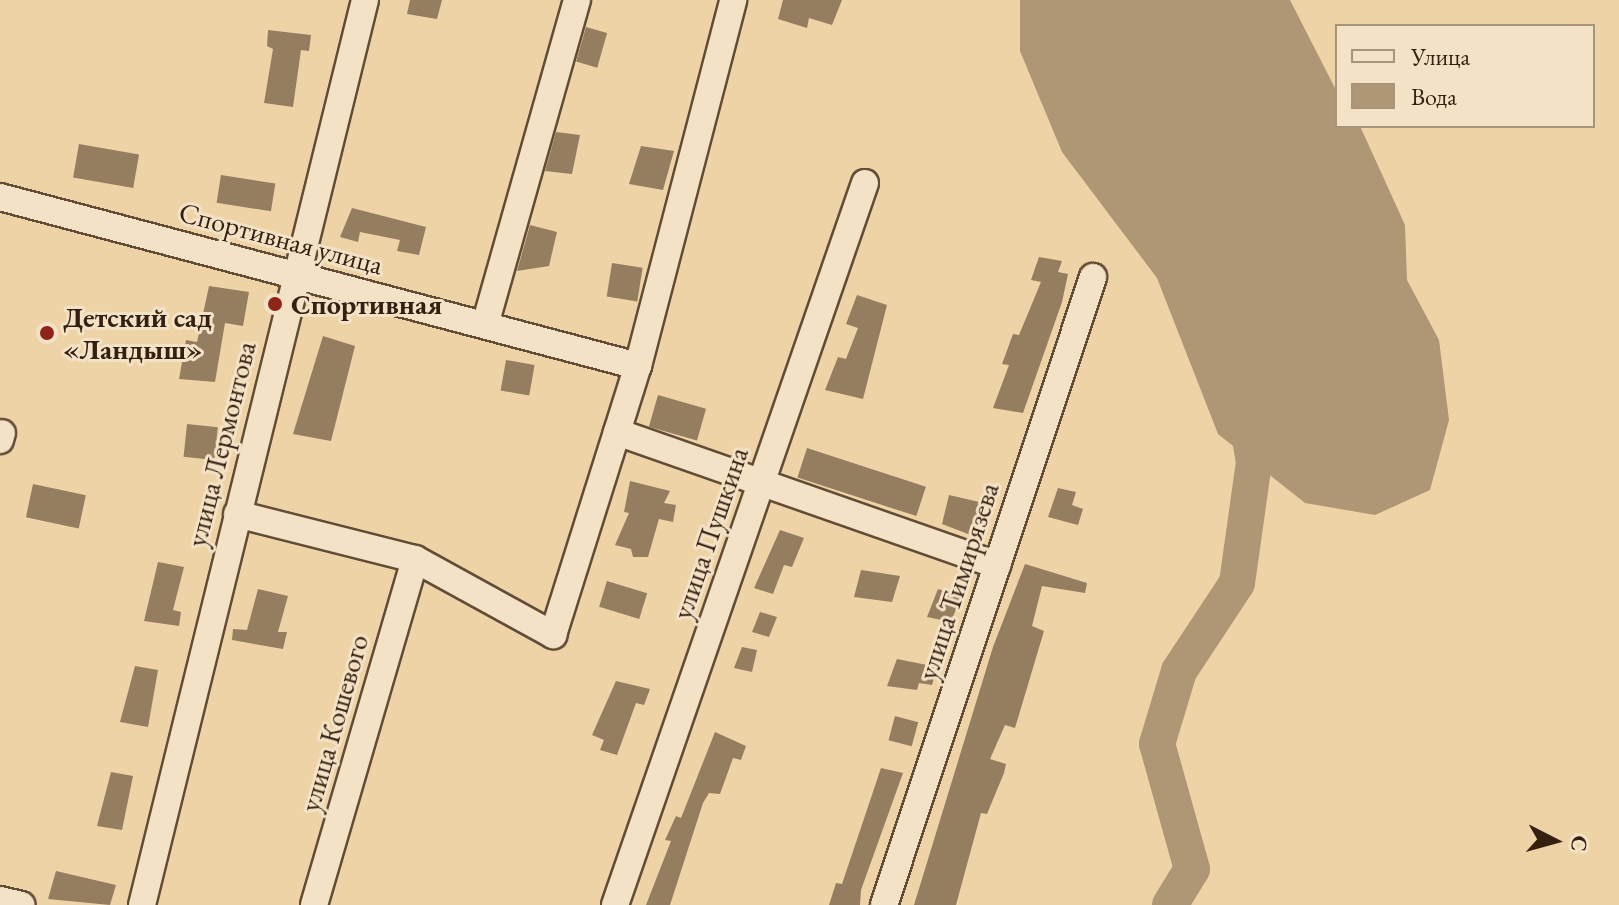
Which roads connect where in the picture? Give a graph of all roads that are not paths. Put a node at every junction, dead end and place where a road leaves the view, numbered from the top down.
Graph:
1 (365, 0) edge
2 (577, 0) edge
3 (733, 0) edge
4 (865, 183) dead end
5 (0, 197) edge
6 (296, 274) junction
7 (1093, 277) dead end
8 (485, 325) junction
9 (638, 366) junction
10 (617, 432) junction
11 (761, 482) junction
12 (237, 514) junction
13 (415, 559) junction
14 (997, 565) junction
15 (0, 900) edge
16 (21, 905) edge
17 (142, 905) edge
18 (314, 905) edge
19 (615, 905) edge
20 (884, 905) edge

1 - 6 street, улица Лермонтова
2 - 8 street
3 - 9 street
4 - 11 street, улица Пушкина
5 - 6 street, Спортивная улица
6 - 8 street, Спортивная улица
6 - 12 street, улица Лермонтова
7 - 14 street, улица Тимирязева
8 - 9 street, Спортивная улица
9 - 10 street
10 - 11 street
10 - 13 street
11 - 14 street
11 - 19 street, улица Пушкина
12 - 13 street
12 - 17 street, улица Лермонтова
13 - 18 street, улица Кошевого
14 - 20 street, улица Тимирязева
15 - 16 street

